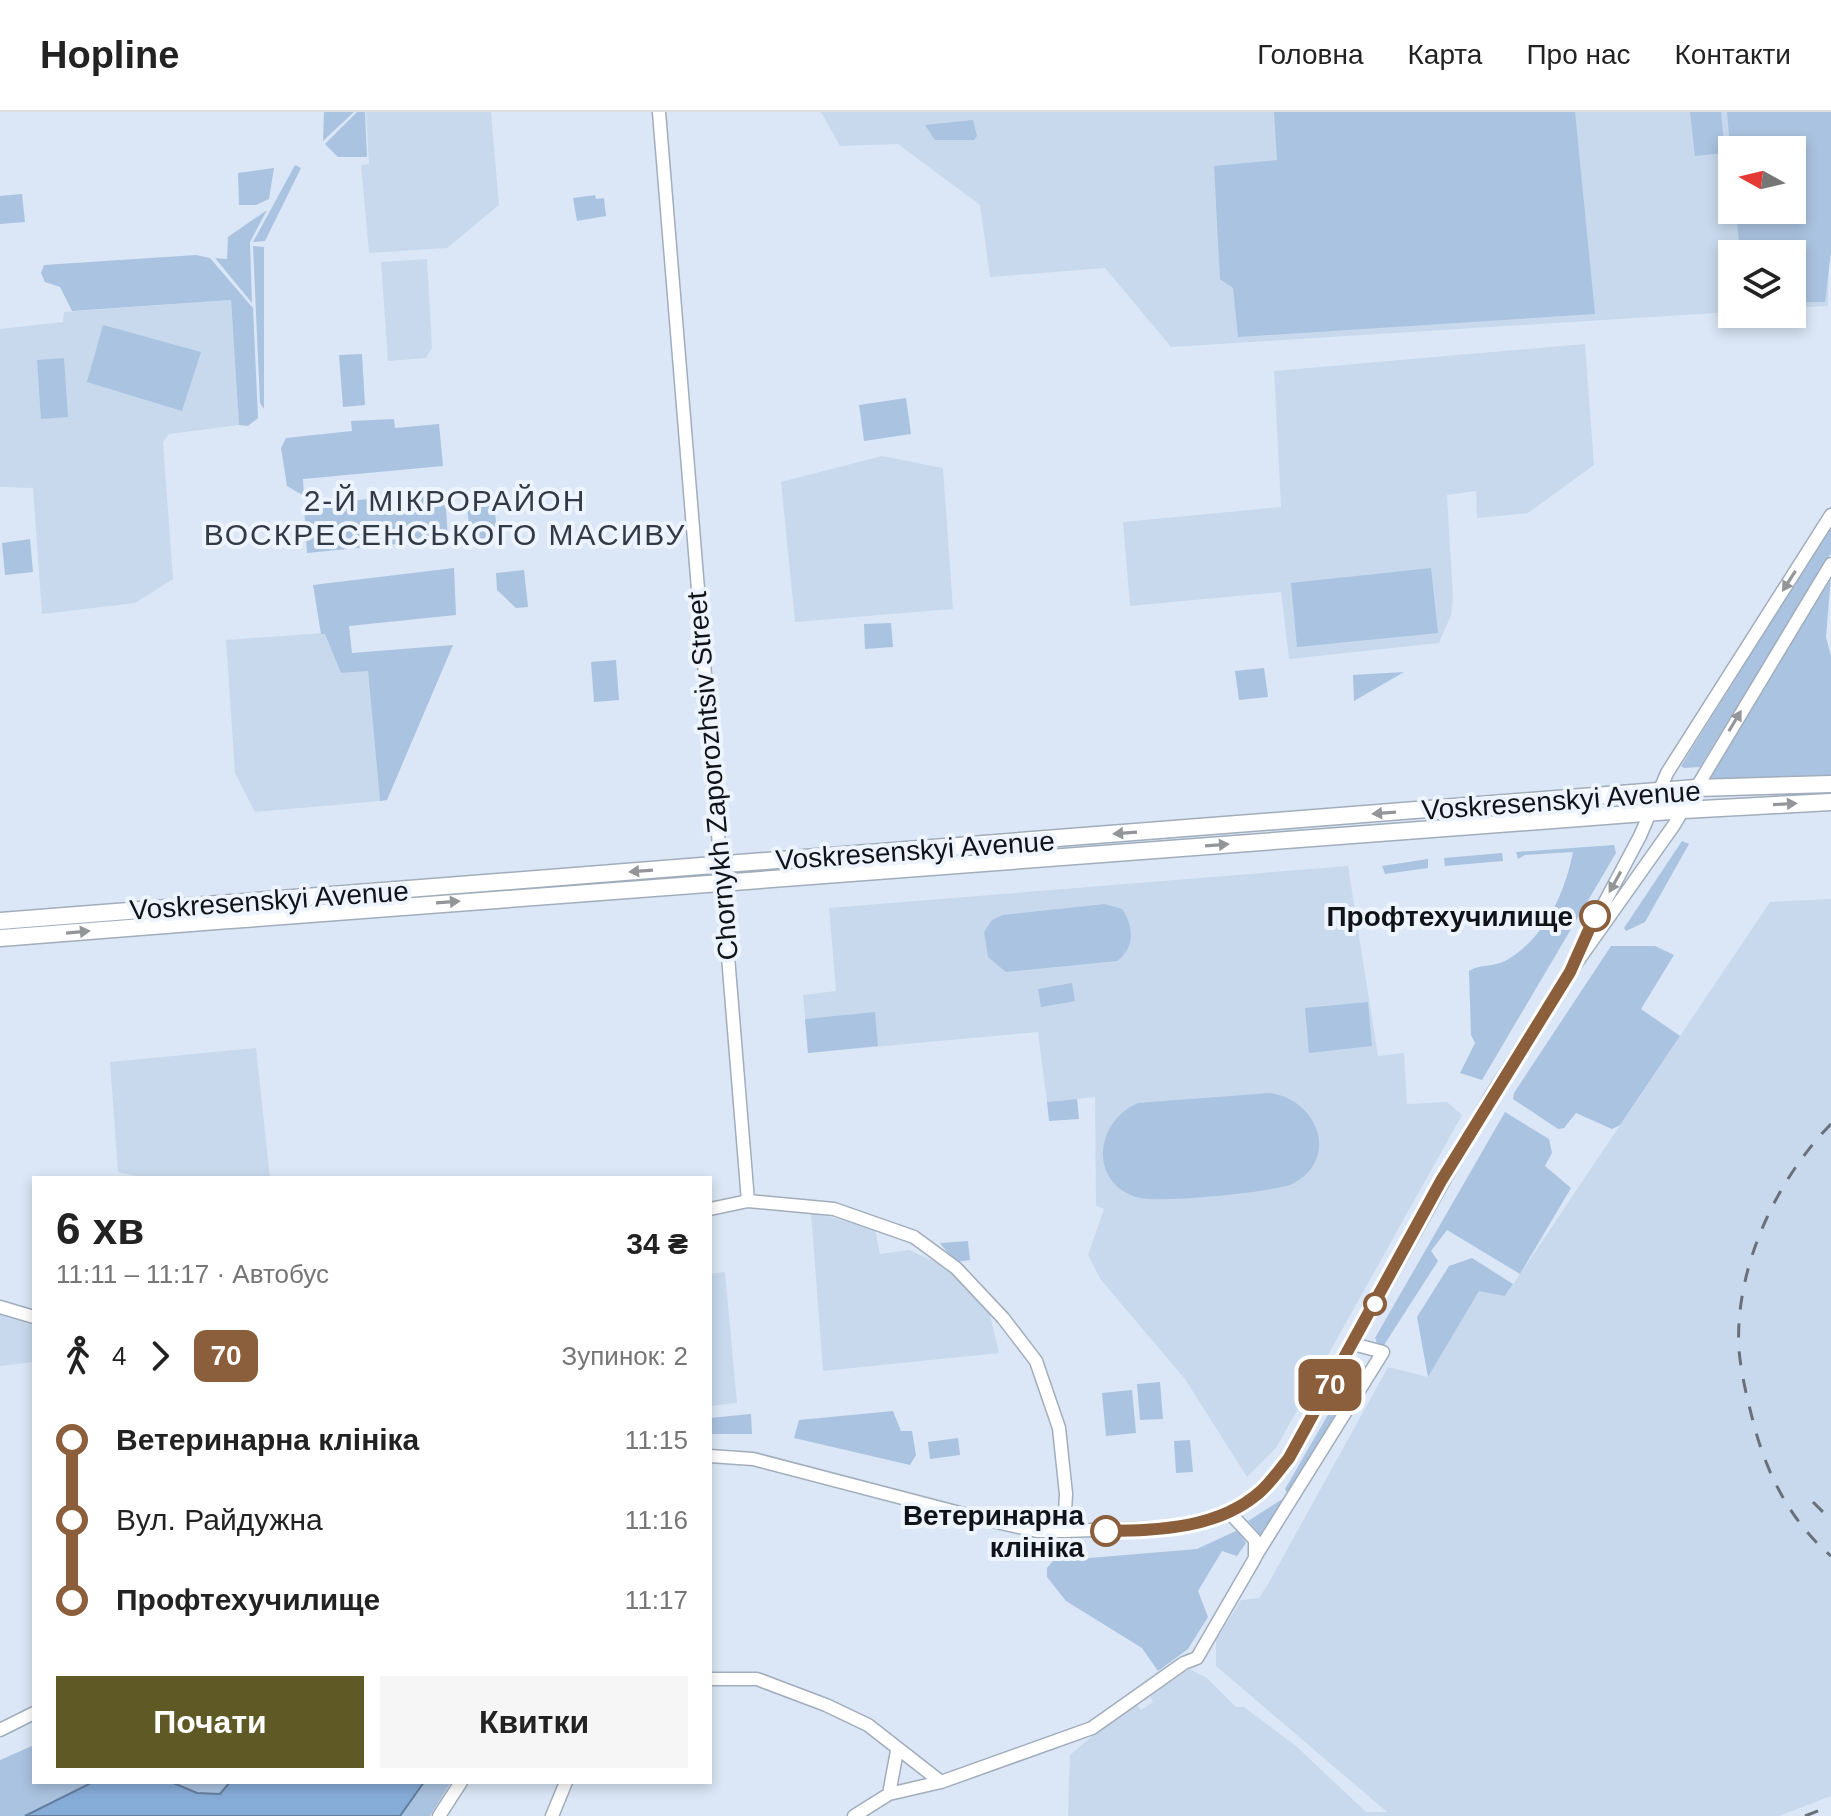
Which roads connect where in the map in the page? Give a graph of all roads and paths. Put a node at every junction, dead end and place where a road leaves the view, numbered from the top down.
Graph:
1 (659, 112) edge
2 (1831, 515) edge
3 (1831, 564) edge
4 (1831, 784) edge
5 (1696, 788) junction
6 (1657, 792) junction
7 (1831, 802) edge
8 (1684, 810) junction
9 (1649, 812) junction
10 (718, 865) junction
11 (720, 884) junction
12 (0, 921) edge
13 (0, 938) edge
14 (1570, 972) junction
15 (748, 1201) junction
16 (712, 1209) edge
17 (0, 1307) edge
18 (32, 1316) edge
19 (1353, 1344) junction
20 (712, 1456) edge
21 (1229, 1512) junction
22 (1064, 1531) junction
23 (1255, 1558) junction
24 (712, 1679) edge
25 (32, 1714) edge
26 (0, 1730) edge
27 (897, 1751) junction
28 (941, 1782) junction
29 (460, 1784) edge
30 (565, 1784) edge
31 (889, 1794) junction
32 (856, 1815) edge
33 (439, 1816) edge
34 (552, 1816) edge

1 - 10 street, Chornykh Zaporozhtsiv Street
2 -> 6 street
5 -> 3 street
4 - 5 main road, Voskresenskyi Avenue
5 - 6 main road, Voskresenskyi Avenue
5 - 8 street
6 - 9 street
6 -> 10 main road, Voskresenskyi Avenue
8 -> 7 main road, Voskresenskyi Avenue
8 - 9 main road, Voskresenskyi Avenue
8 - 14 street
11 -> 9 main road, Voskresenskyi Avenue
9 -> 14 street
10 - 11 street, Chornykh Zaporozhtsiv Street
10 -> 12 main road, Voskresenskyi Avenue
13 -> 11 main road, Voskresenskyi Avenue
11 - 15 street, Chornykh Zaporozhtsiv Street
14 - 19 street
15 - 16 street
15 - 22 street
17 - 18 street
19 - 21 street
19 - 23 street
20 - 22 street
21 - 22 street
21 - 23 street
23 - 28 street
24 - 27 street
25 - 26 street
27 - 28 street
27 - 31 street
28 - 31 street
29 - 33 street
30 - 34 street
31 - 32 street

